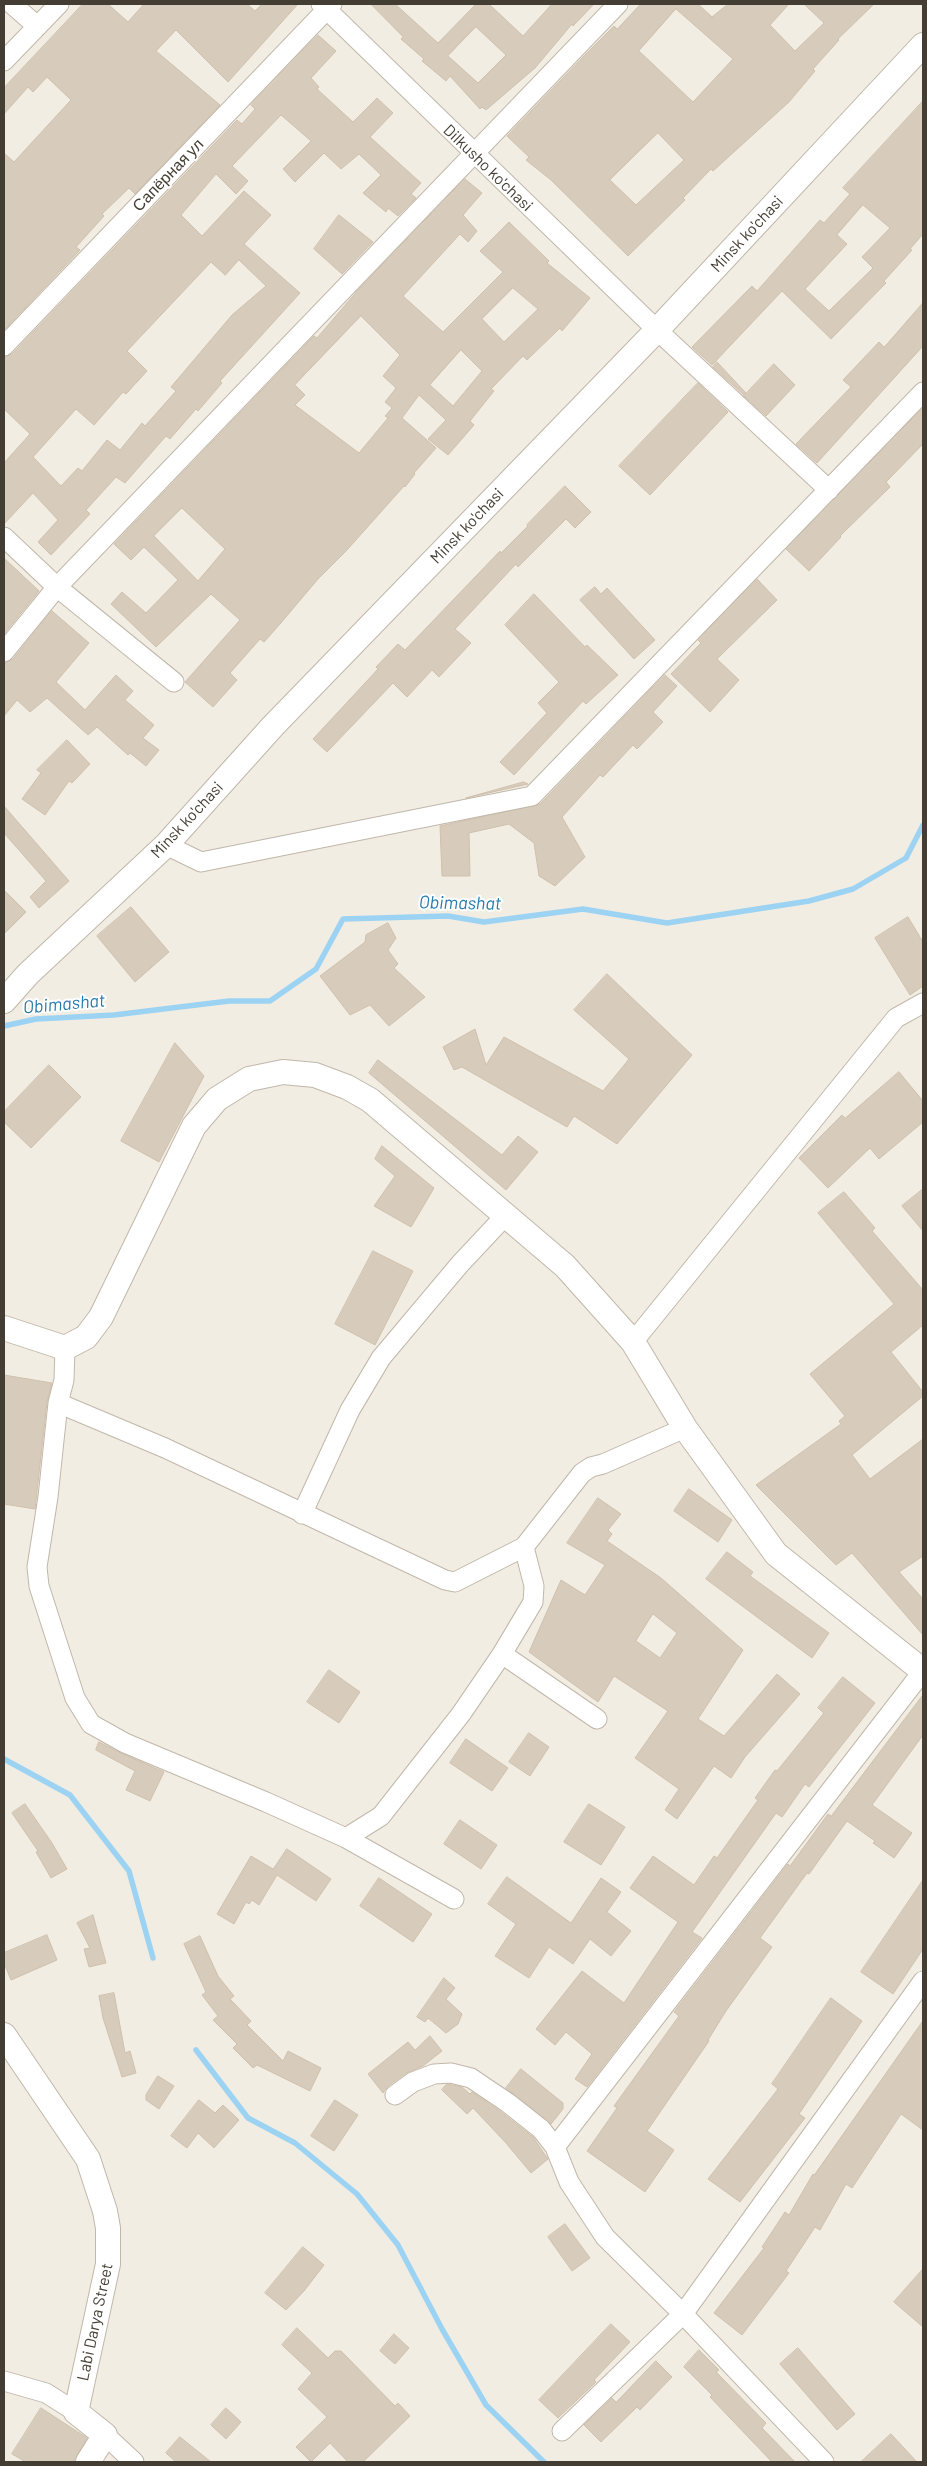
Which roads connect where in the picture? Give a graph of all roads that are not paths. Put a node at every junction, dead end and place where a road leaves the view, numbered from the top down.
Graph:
1 (12, 4) edge
2 (59, 4) edge
3 (618, 4) edge
4 (326, 6) edge
5 (36, 26) junction
6 (923, 45) edge
7 (4, 61) edge
8 (475, 156) junction
9 (657, 330) junction
10 (4, 346) edge
11 (923, 392) edge
12 (829, 490) junction
13 (4, 537) edge
14 (57, 587) junction
15 (4, 652) edge
16 (174, 682) dead end
17 (166, 845) junction
18 (4, 1001) edge
19 (923, 1003) edge
20 (505, 1216) junction
21 (4, 1328) edge
22 (633, 1342) junction
23 (65, 1348) junction
24 (58, 1403) junction
25 (685, 1428) junction
26 (302, 1514) junction
27 (524, 1547) junction
28 (502, 1654) junction
29 (923, 1671) edge
30 (596, 1719) dead end
31 (346, 1838) junction
32 (454, 1899) dead end
33 (923, 1981) edge
34 (4, 2035) edge
35 (395, 2095) dead end
36 (555, 2147) junction
37 (683, 2314) junction
38 (4, 2381) edge
39 (76, 2412) junction
40 (562, 2431) dead end
41 (105, 2436) junction
42 (88, 2462) edge
43 (134, 2462) edge
44 (824, 2462) edge

1 - 5 street
2 - 5 street
3 - 8 street
4 - 8 street, Dilkusho ko'chasi
4 - 10 street, Сапёрная ул
5 - 7 street
6 - 9 street, Minsk ko'chasi
8 - 9 street, Dilkusho ko'chasi
8 - 14 street
9 - 12 street, Dilkusho ko'chasi
9 - 17 street, Minsk ko'chasi
11 - 12 street
12 - 17 street
13 - 14 street
14 - 15 street
14 - 16 street
17 - 18 street, Minsk ko'chasi
19 - 22 street
20 - 22 street
20 - 23 street
20 - 26 street
21 - 23 street
22 - 25 street
23 - 24 street
24 - 26 street
24 - 31 street
25 - 27 street
25 - 29 street
26 - 27 street
27 - 28 street
28 - 30 street
28 - 31 street
29 - 36 street
31 - 32 street
33 - 37 street
34 - 39 street, Labi Darya Street
35 - 36 street
36 - 37 street
37 - 40 street
37 - 44 street
38 - 39 street
39 - 41 street
41 - 42 street
41 - 43 street

